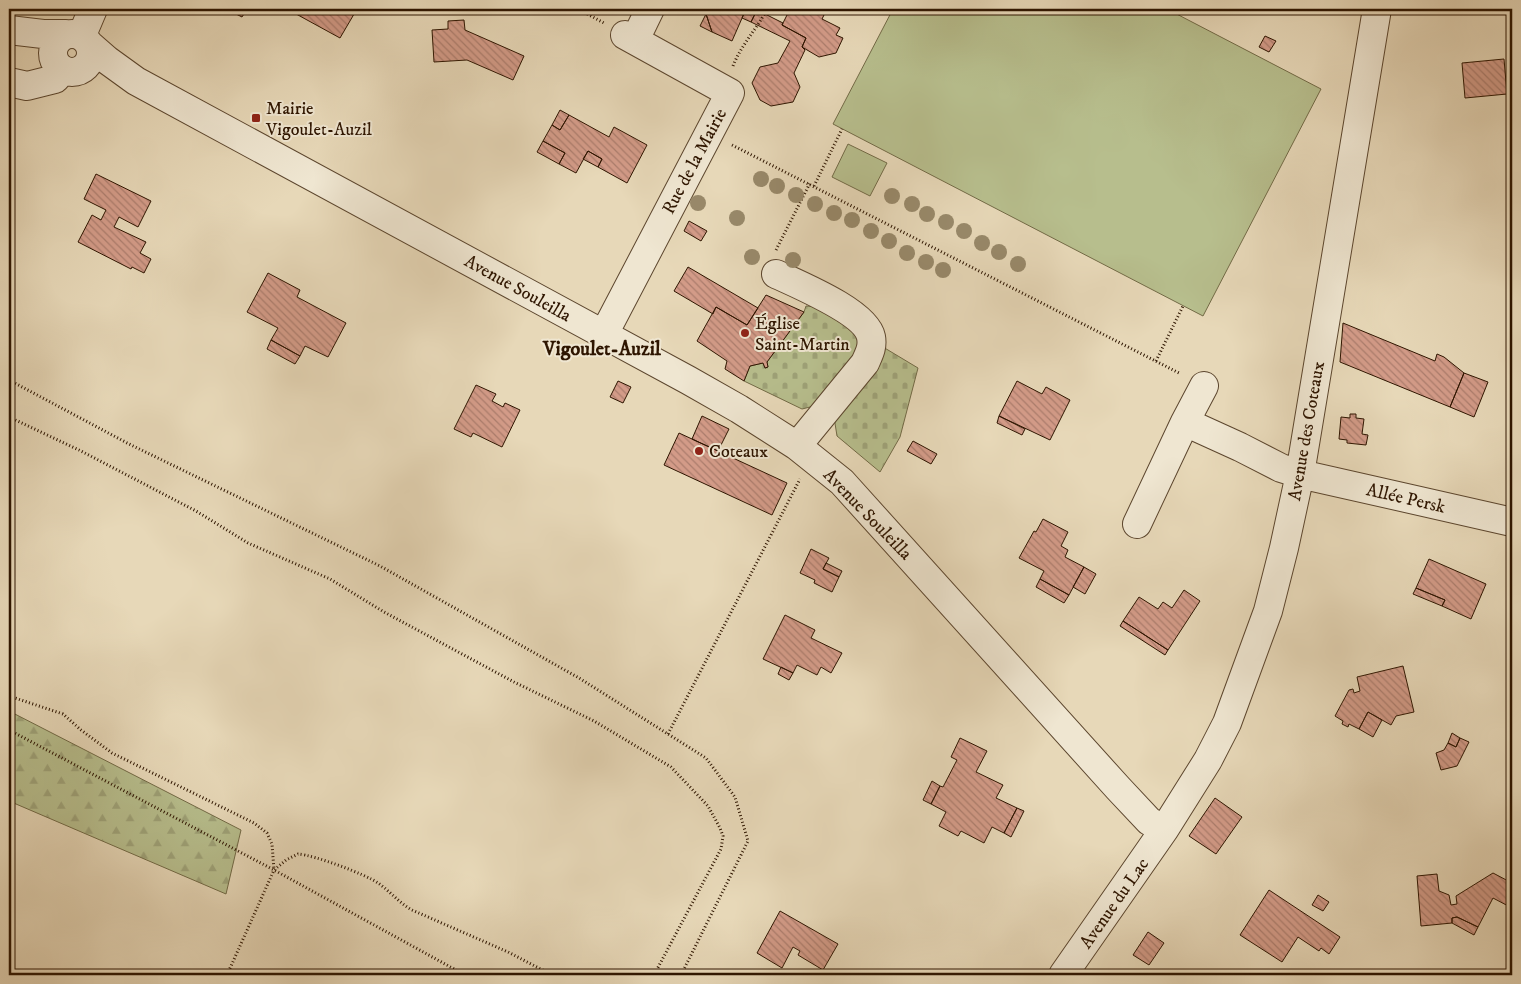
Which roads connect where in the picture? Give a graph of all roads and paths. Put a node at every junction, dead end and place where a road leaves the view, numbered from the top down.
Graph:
1 (93, 9) edge
2 (650, 9) edge
3 (767, 9) edge
4 (1377, 9) edge
5 (9, 31) edge
6 (79, 39) junction
7 (65, 67) junction
8 (136, 81) junction
9 (9, 82) edge
10 (723, 90) junction
11 (842, 129) dead end
12 (709, 134) junction
13 (810, 183) junction
14 (814, 186) junction
15 (775, 265) joint
16 (1183, 306) dead end
17 (604, 334) junction
18 (1156, 361) junction
19 (9, 380) edge
20 (1204, 386) joint
21 (9, 417) edge
22 (1185, 422) junction
23 (797, 446) junction
24 (1300, 474) junction
25 (802, 475) dead end
26 (1512, 522) edge
27 (1137, 524) dead end
28 (9, 696) edge
29 (9, 730) edge
30 (668, 734) junction
31 (1164, 830) junction
32 (274, 870) junction
33 (227, 975) edge
34 (465, 975) edge
35 (552, 975) edge
36 (654, 975) edge
37 (681, 975) edge
38 (1063, 975) edge

1 - 6 street
2 - 10 street, Rue de la Mairie
3 - 10 path
4 - 24 street, Avenue des Coteaux
5 - 6 street, Avenue Souleilla
5 - 7 street, Avenue Souleilla
6 - 7 street
6 - 7 street
6 - 8 street, Avenue Souleilla
7 - 8 street, Avenue Souleilla
7 - 9 street
8 - 17 street, Avenue Souleilla
10 - 12 street, Rue de la Mairie
11 - 14 path
12 - 13 path
12 - 17 street, Rue de la Mairie
13 - 14 path
13 - 15 path
14 - 18 path
15 - 23 street
16 - 18 path
17 - 23 street, Avenue Souleilla
18 - 20 path
19 - 30 path
20 - 22 street
21 - 36 path
22 - 24 street, Allée Persk
22 - 27 street
23 - 31 street, Avenue Souleilla
24 - 26 street, Allée Persk
24 - 31 street, Avenue des Coteaux
25 - 30 path
28 - 32 path
29 - 32 path
30 - 37 path
31 - 38 street, Avenue du Lac
32 - 33 path
32 - 34 path
32 - 35 path

